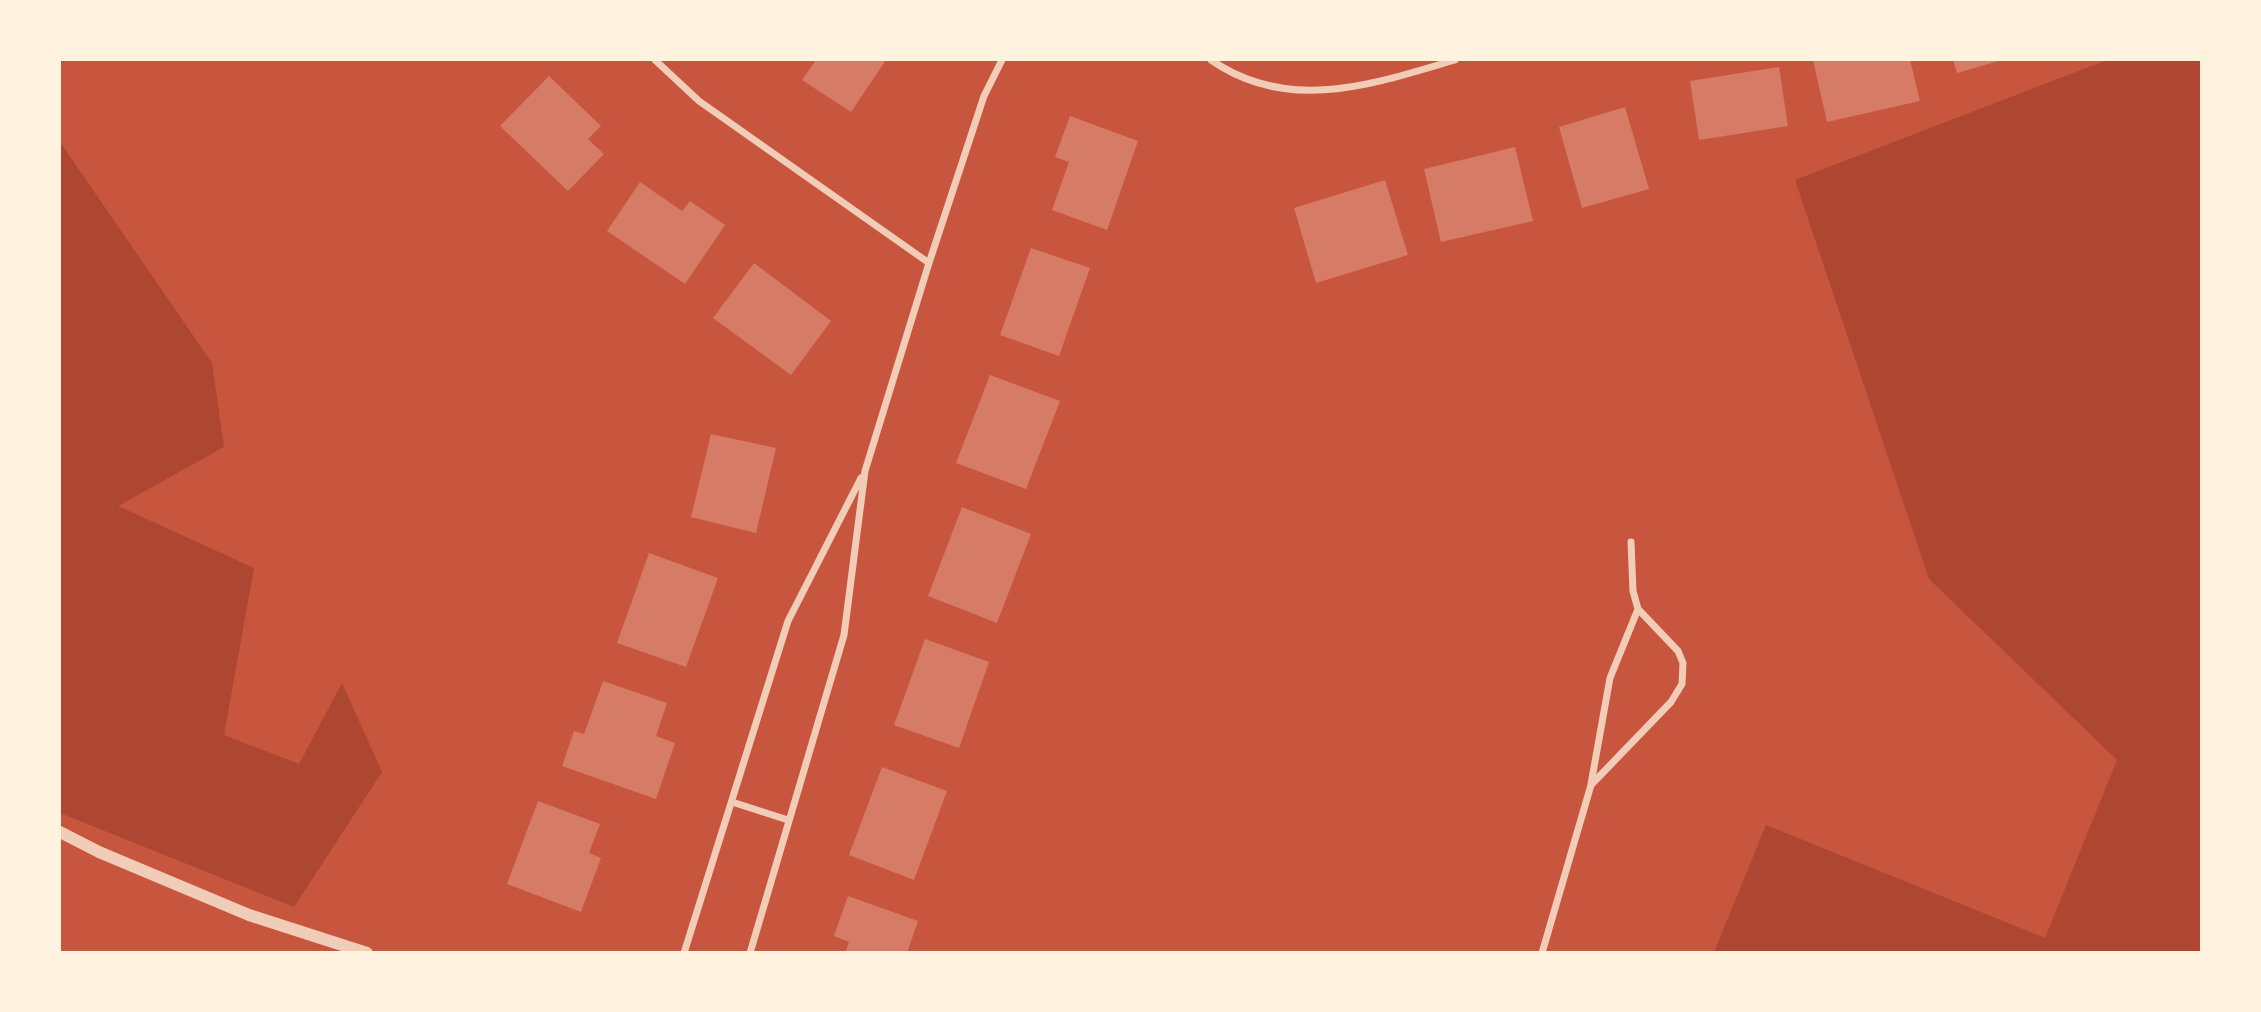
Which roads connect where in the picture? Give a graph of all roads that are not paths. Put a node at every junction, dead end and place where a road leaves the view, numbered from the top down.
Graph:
1 (655, 60) edge
2 (1002, 60) edge
3 (1211, 60) edge
4 (1455, 60) edge
5 (929, 263) junction
6 (865, 471) junction
7 (1631, 542) dead end
8 (1638, 608) junction
9 (1591, 785) junction
10 (732, 803) junction
11 (788, 820) junction
12 (60, 832) edge
13 (367, 953) edge
14 (684, 953) edge
15 (750, 953) edge
16 (1542, 953) edge

1 - 5 street
2 - 5 street
3 - 4 street
5 - 6 street
6 - 10 street
6 - 11 street
7 - 8 street
8 - 9 street
8 - 9 street
9 - 16 street
10 - 11 street
10 - 14 street
11 - 15 street
12 - 13 street

